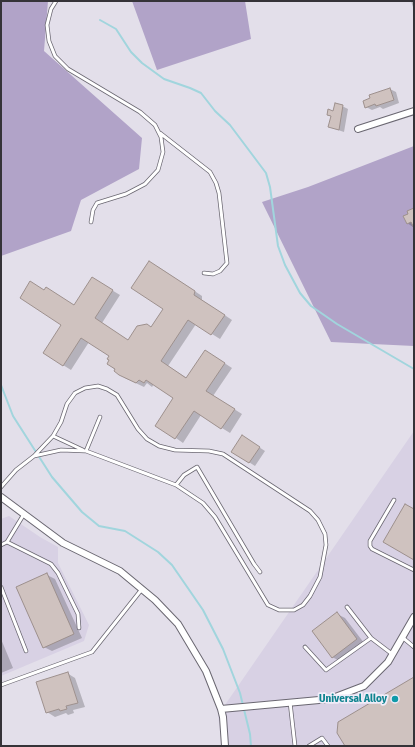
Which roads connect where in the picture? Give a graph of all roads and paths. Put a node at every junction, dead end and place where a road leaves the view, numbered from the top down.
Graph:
1 (56, 1) edge
2 (414, 111) edge
3 (358, 129) dead end
4 (158, 132) junction
5 (91, 222) dead end
6 (204, 273) dead end
7 (100, 417) dead end
8 (53, 436) junction
9 (84, 450) junction
10 (34, 456) junction
11 (176, 486) junction
12 (1, 487) edge
13 (1, 497) edge
14 (394, 500) dead end
15 (24, 514) junction
16 (7, 542) junction
17 (1, 545) edge
18 (414, 570) edge
19 (260, 572) dead end
20 (1, 587) edge
21 (142, 590) junction
22 (348, 607) dead end
23 (414, 617) edge
24 (80, 628) dead end
25 (402, 637) junction
26 (371, 638) junction
27 (305, 647) dead end
28 (414, 647) edge
29 (26, 651) dead end
30 (392, 654) junction
31 (1, 685) edge
32 (290, 702) junction
33 (221, 709) junction
34 (225, 746) edge
35 (295, 746) edge
36 (309, 746) edge
37 (328, 746) edge

1 - 4 lane
2 - 3 street
4 - 5 lane
4 - 6 lane
7 - 9 lane
8 - 9 lane
8 - 10 lane
8 - 11 lane
9 - 10 lane
9 - 11 lane
10 - 12 lane
11 - 19 lane
13 - 15 street
14 - 18 lane
15 - 16 lane
15 - 21 street
16 - 17 lane
16 - 24 lane
20 - 29 lane
21 - 31 lane
21 - 33 street
22 - 26 lane
23 - 25 street
25 - 28 lane
25 - 30 street
26 - 27 lane
26 - 30 lane
30 - 32 street
32 - 33 street
32 - 35 lane
33 - 34 street
36 - 37 lane

